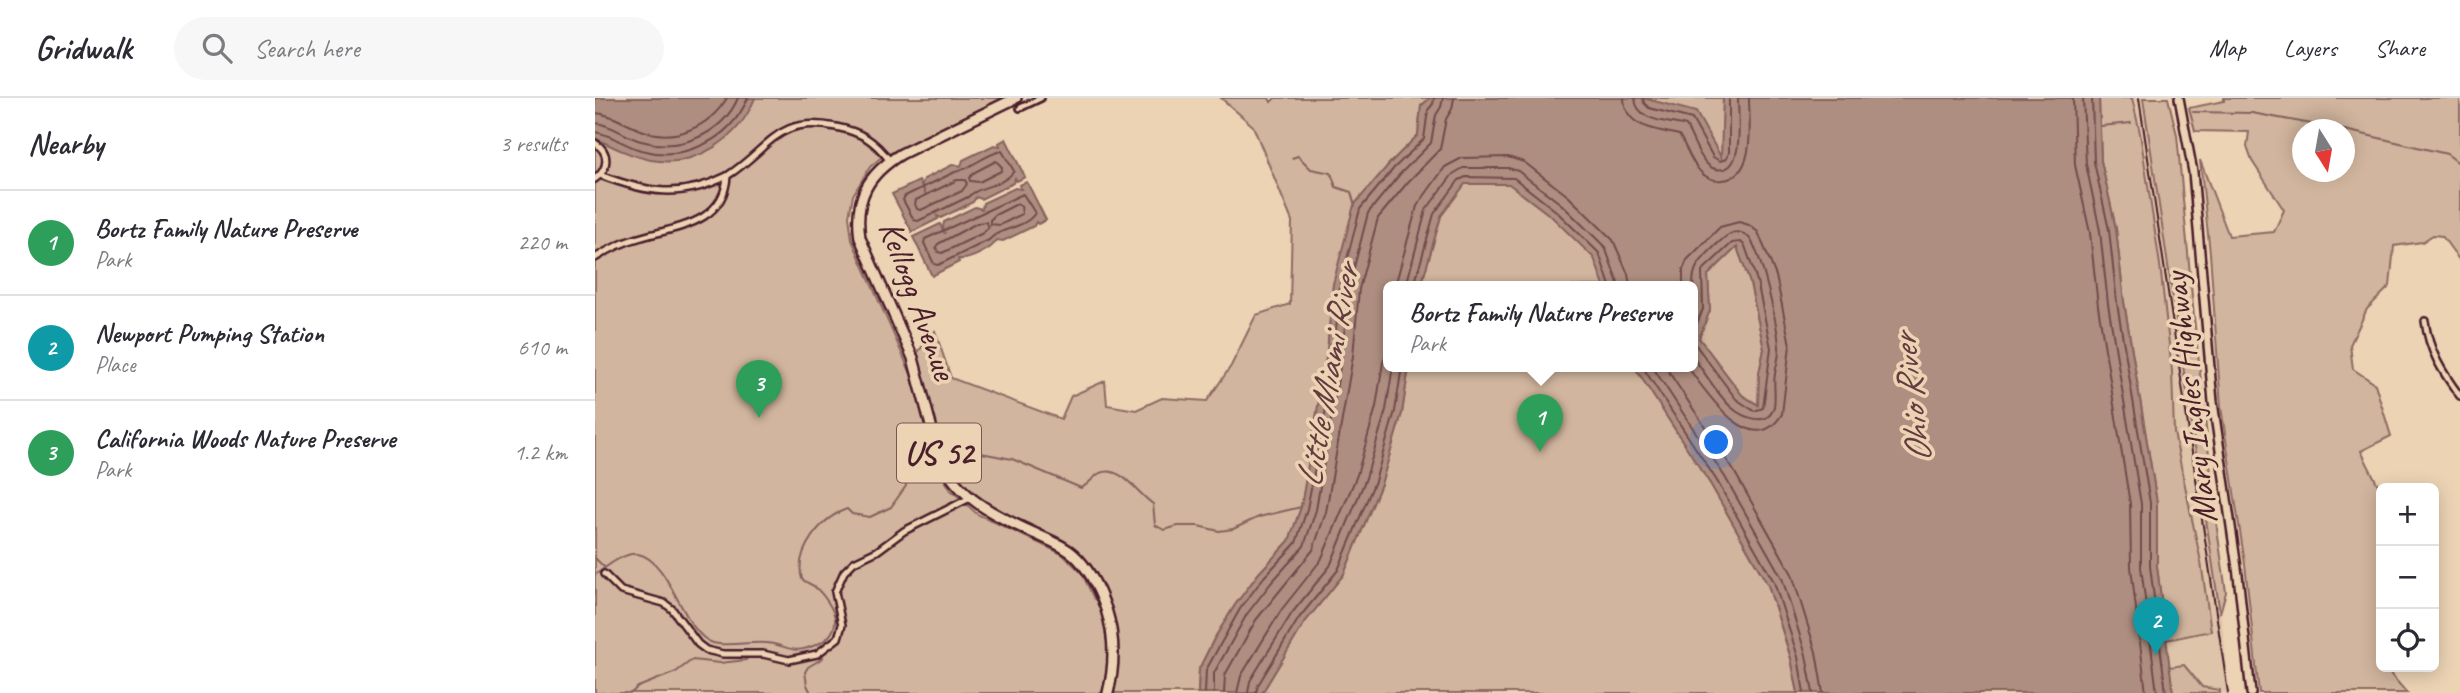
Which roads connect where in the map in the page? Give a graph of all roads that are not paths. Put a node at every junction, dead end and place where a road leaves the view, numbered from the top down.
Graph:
1 (1016, 98) edge
2 (1041, 98) edge
3 (2179, 98) edge
4 (1020, 108) dead end
5 (595, 143) edge
6 (890, 161) junction
7 (727, 176) junction
8 (598, 177) edge
9 (595, 258) edge
10 (2425, 321) dead end
11 (2460, 396) edge
12 (969, 498) junction
13 (604, 574) dead end
14 (1108, 693) edge
15 (2251, 693) edge

1 - 6 main road, Kellogg Avenue / US 52
2 - 4 street
3 - 15 street, Mary Ingles Highway
5 - 8 street
6 - 7 street
6 - 12 main road, Kellogg Avenue / US 52
7 - 8 street
7 - 9 street
10 - 11 street
12 - 13 street
12 - 14 main road, Kellogg Avenue / US 52

